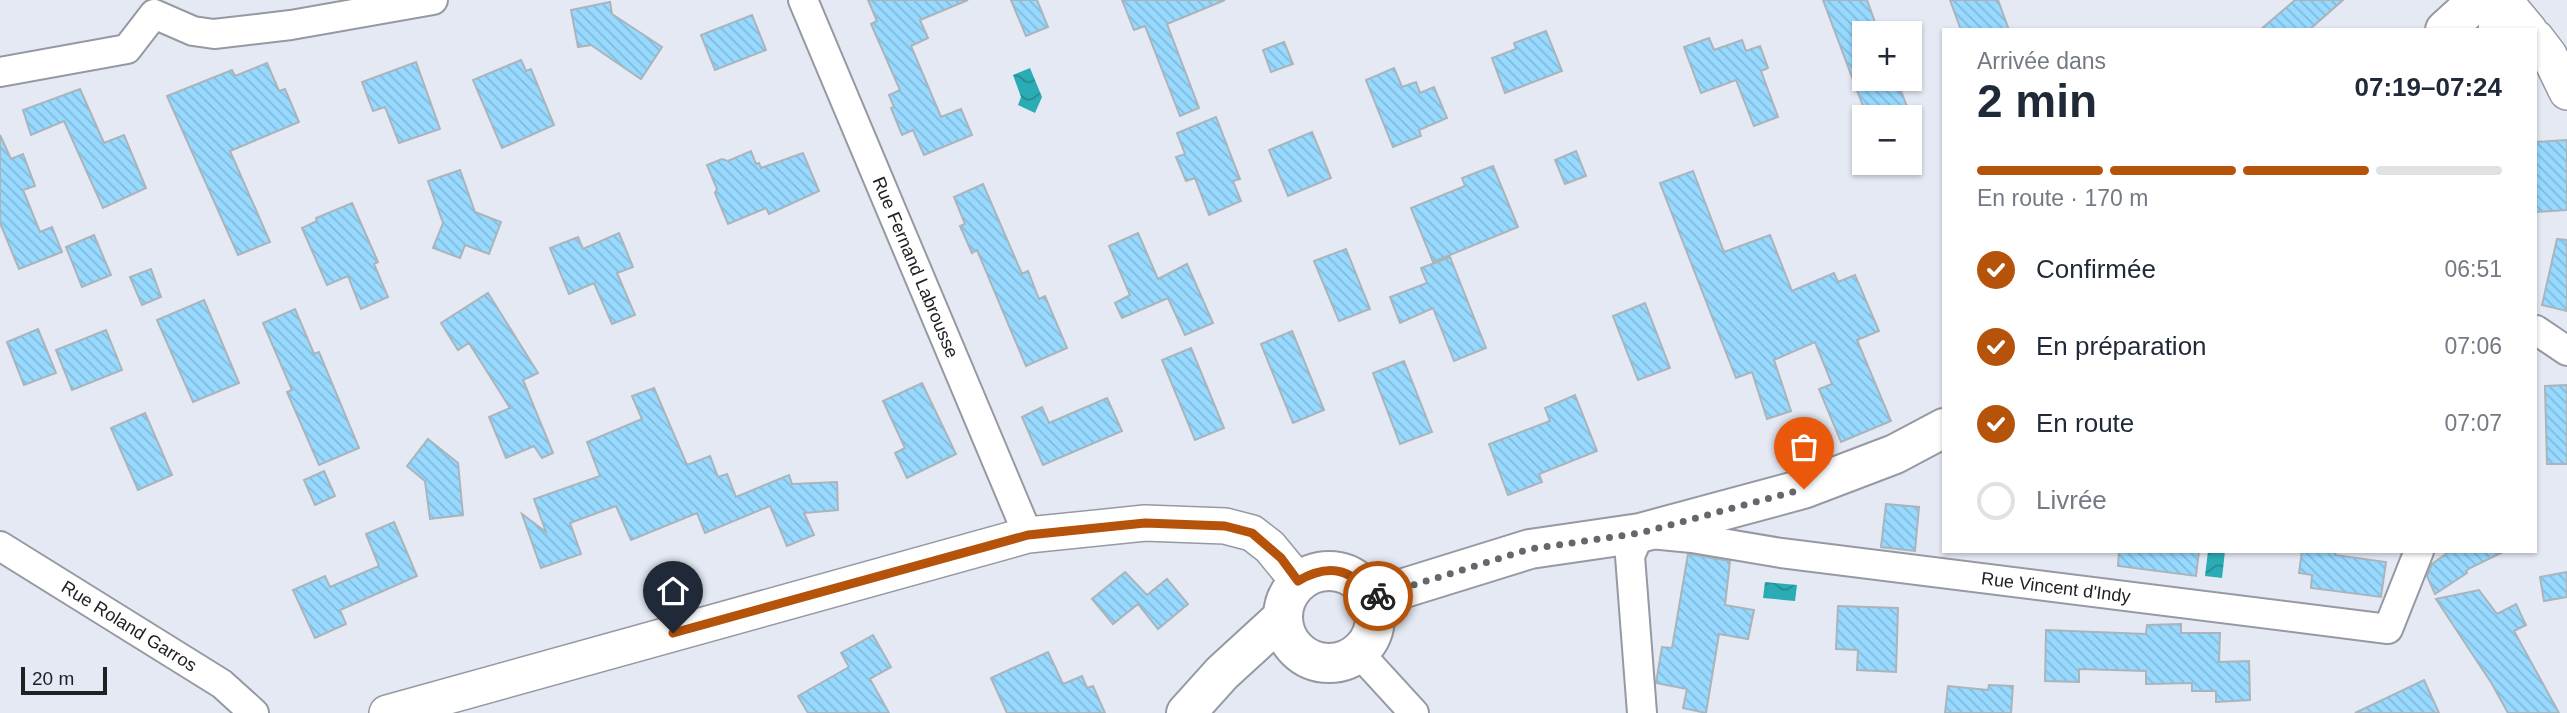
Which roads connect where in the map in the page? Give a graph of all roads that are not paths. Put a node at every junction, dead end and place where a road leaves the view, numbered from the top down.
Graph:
1 (433, 0) edge
2 (803, 0) edge
3 (2479, 0) edge
4 (2493, 0) edge
5 (2504, 0) edge
6 (2447, 28) edge
7 (2493, 28) edge
8 (2527, 28) edge
9 (2537, 39) edge
10 (0, 72) edge
11 (2567, 92) edge
12 (2537, 331) edge
13 (2567, 351) edge
14 (1942, 429) edge
15 (1640, 533) junction
16 (1028, 535) junction
17 (0, 546) edge
18 (2418, 553) edge
19 (1298, 581) junction
20 (1372, 598) junction
21 (1282, 618) junction
22 (1359, 653) junction
23 (1302, 655) junction
24 (1188, 711) edge
25 (254, 713) edge
26 (387, 713) edge
27 (1414, 713) edge
28 (1642, 713) edge

1 - 10 street
2 - 16 street, Rue Fernand Labrousse
3 - 6 main road
4 - 7 street
5 - 8 street
9 - 11 street
12 - 13 street
14 - 15 main road
15 - 18 street, Rue Vincent d'Indy
15 - 20 main road
15 - 28 street
16 - 19 street
16 - 26 street
17 - 25 street, Rue Roland Garros
19 - 20 main road
19 - 21 main road
20 - 22 main road
21 - 23 main road
21 - 24 main road
22 - 23 main road
22 - 27 street
23 - 24 main road

